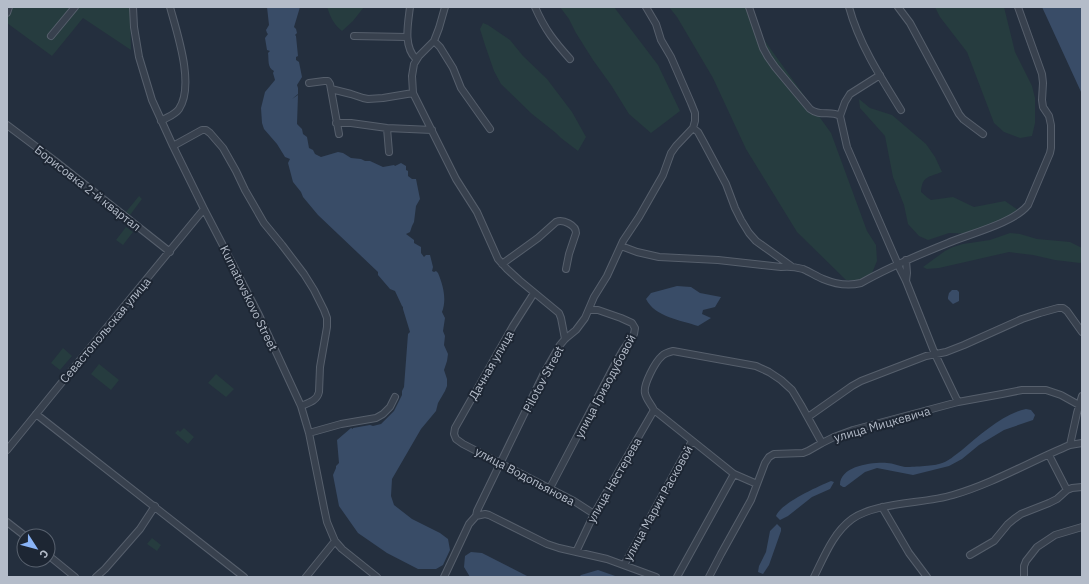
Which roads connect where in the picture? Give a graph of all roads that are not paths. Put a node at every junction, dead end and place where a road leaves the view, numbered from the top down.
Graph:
1 (9, 7) edge
2 (75, 7) edge
3 (133, 7) edge
4 (170, 7) edge
5 (410, 7) edge
6 (446, 7) edge
7 (535, 7) edge
8 (646, 7) edge
9 (750, 7) edge
10 (848, 7) edge
11 (898, 7) edge
12 (1018, 7) edge
13 (7, 13) edge
14 (51, 36) dead end
15 (354, 36) dead end
16 (407, 37) junction
17 (434, 41) junction
18 (570, 59) dead end
19 (416, 60) junction
20 (880, 75) junction
21 (309, 83) dead end
22 (331, 89) junction
23 (413, 92) junction
24 (901, 110) dead end
25 (840, 116) junction
26 (161, 121) junction
27 (336, 123) junction
28 (7, 125) edge
29 (387, 128) junction
30 (693, 128) junction
31 (490, 129) dead end
32 (432, 130) junction
33 (339, 134) dead end
34 (983, 134) dead end
35 (173, 146) junction
36 (389, 152) dead end
37 (204, 209) junction
38 (621, 246) junction
39 (170, 252) junction
40 (906, 260) junction
41 (898, 263) junction
42 (502, 264) junction
43 (791, 266) junction
44 (566, 269) dead end
45 (906, 281) junction
46 (534, 293) junction
47 (589, 310) junction
48 (1082, 332) edge
49 (565, 339) junction
50 (935, 354) junction
51 (1082, 396) edge
52 (395, 397) dead end
53 (958, 402) junction
54 (1079, 405) junction
55 (300, 406) junction
56 (654, 410) junction
57 (36, 414) junction
58 (808, 417) junction
59 (309, 433) junction
60 (456, 439) joint
61 (692, 441) junction
62 (822, 443) junction
63 (1082, 443) edge
64 (1070, 445) junction
65 (7, 450) edge
66 (1049, 455) junction
67 (500, 462) junction
68 (734, 474) junction
69 (757, 484) junction
70 (1082, 487) edge
71 (550, 488) junction
72 (1067, 490) junction
73 (155, 506) junction
74 (882, 507) junction
75 (594, 514) junction
76 (476, 516) junction
77 (7, 522) edge
78 (1082, 527) edge
79 (16, 529) edge
80 (335, 542) junction
81 (576, 552) junction
82 (970, 555) dead end
83 (56, 562) edge
84 (624, 565) junction
85 (75, 577) edge
86 (96, 577) edge
87 (244, 577) edge
88 (306, 577) edge
89 (377, 577) edge
90 (444, 577) edge
91 (656, 577) edge
92 (677, 577) edge
93 (709, 577) edge
94 (814, 577) edge
95 (927, 577) edge
96 (1024, 577) edge

1 - 13 street
2 - 14 street
3 - 26 street, Kurnatovskovo Street
4 - 26 street
5 - 16 street
6 - 17 street
7 - 18 street
8 - 30 street
9 - 25 street
10 - 20 street
11 - 34 street
12 - 40 street
15 - 16 street
16 - 19 street
17 - 19 street
17 - 31 street
19 - 23 street
20 - 24 street
20 - 25 street
21 - 22 street
22 - 23 street
22 - 27 street
23 - 32 street
25 - 41 street
26 - 35 street, Kurnatovskovo Street
27 - 29 street
27 - 33 street
28 - 39 street, Борисовка 2-й квартал
29 - 32 street
29 - 36 street
30 - 38 street, Pilotov Street
30 - 43 street
32 - 42 street
35 - 37 street, Kurnatovskovo Street
35 - 55 street
37 - 39 street, Севастопольская улица
37 - 55 street, Kurnatovskovo Street
38 - 43 street
38 - 47 street, Pilotov Street
39 - 57 street, Севастопольская улица
40 - 41 street
40 - 45 street
41 - 43 street
41 - 45 street
42 - 44 street
42 - 46 street
45 - 50 street
46 - 49 street
46 - 60 street, Дачная улица
47 - 49 street, Pilotov Street
47 - 71 street, улица Гризодубовой
48 - 50 street
49 - 67 street, Pilotov Street
50 - 53 street
50 - 58 street
51 - 54 street
52 - 59 street
53 - 54 street, улица Мицкевича
53 - 62 street, улица Мицкевича
54 - 64 street
55 - 59 street, Kurnatovskovo Street
56 - 58 street
56 - 61 street
56 - 75 street, улица Нестерева
57 - 65 street, Севастопольская улица
57 - 73 street
58 - 62 street
59 - 80 street, Kurnatovskovo Street
60 - 67 street, улица Водопьянова
61 - 68 street
61 - 84 street, улица Марии Расковой
62 - 69 street, улица Мицкевича
63 - 64 street
64 - 66 street
66 - 72 street
66 - 74 street
67 - 71 street, улица Водопьянова
67 - 76 street, Pilotov Street
68 - 69 street
68 - 92 street
69 - 93 street, улица Мицкевича
70 - 72 street
71 - 75 street, улица Водопьянова
72 - 82 street
73 - 86 street
73 - 87 street
74 - 94 street
74 - 95 street
75 - 81 street, улица Нестерева
76 - 81 street
76 - 90 street, Pilotov Street
77 - 79 street
78 - 96 street
80 - 88 street
80 - 89 street, Kurnatovskovo Street
81 - 84 street
83 - 85 street
84 - 91 street

